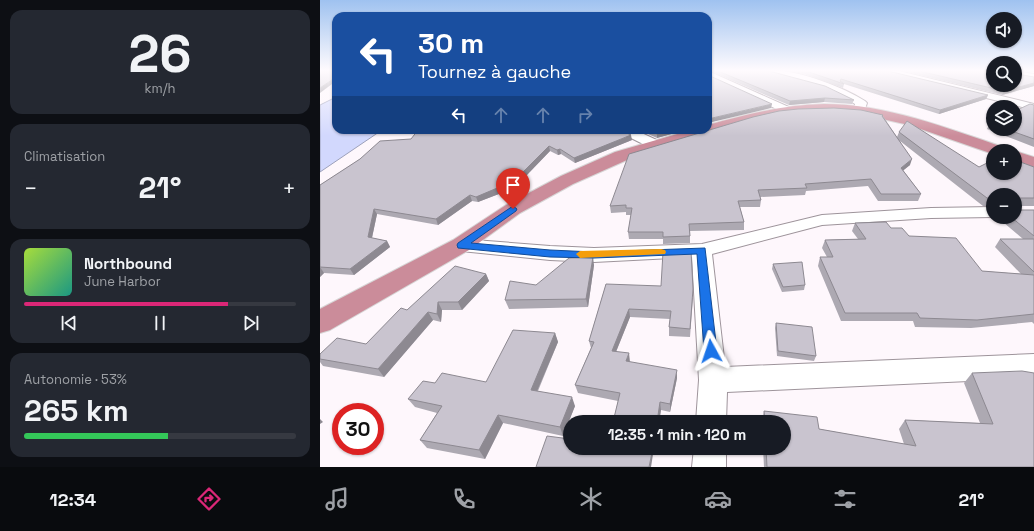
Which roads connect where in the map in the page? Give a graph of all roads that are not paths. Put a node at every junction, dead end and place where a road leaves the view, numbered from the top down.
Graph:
1 (749, 93) edge
2 (842, 93) edge
3 (979, 93) edge
4 (1034, 107) edge
5 (787, 110) junction
6 (860, 110) junction
7 (712, 129) edge
8 (633, 134) edge
9 (694, 134) edge
10 (656, 145) junction
11 (986, 146) edge
12 (1022, 158) edge
13 (1034, 162) edge
14 (986, 212) edge
15 (461, 245) junction
16 (702, 250) junction
17 (320, 322) edge
18 (1034, 366) edge
19 (713, 380) junction
20 (711, 415) edge
21 (710, 455) edge
22 (709, 467) edge

1 - 5 street
2 - 6 street
3 - 4 street
5 - 6 highway
5 - 7 highway
6 - 11 highway
8 - 10 street
9 - 10 highway
10 - 15 highway
12 - 13 highway
14 - 16 street
15 - 16 street
15 - 17 highway
16 - 19 street
18 - 19 street
19 - 20 street
21 - 22 street

